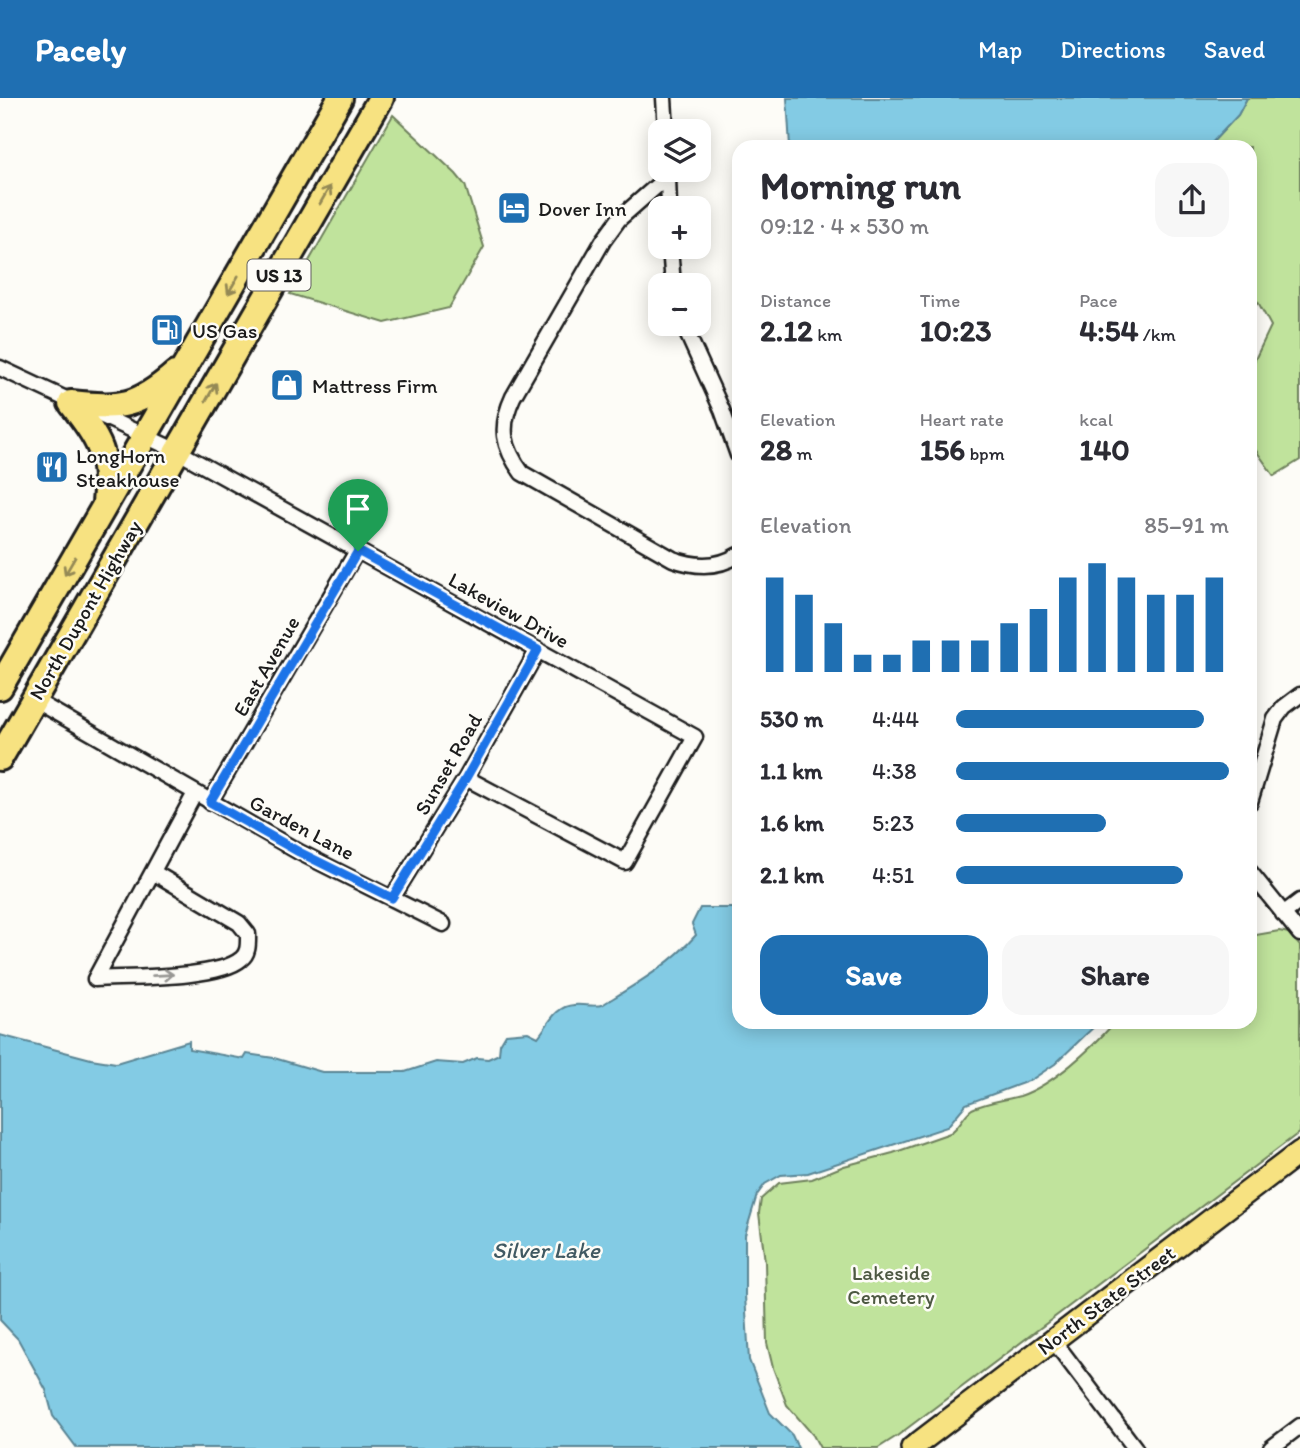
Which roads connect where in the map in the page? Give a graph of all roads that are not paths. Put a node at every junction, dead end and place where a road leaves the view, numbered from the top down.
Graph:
1 (340, 98) edge
2 (381, 98) edge
3 (664, 98) edge
4 (665, 119) edge
5 (659, 182) edge
6 (688, 336) edge
7 (187, 364) junction
8 (0, 368) edge
9 (71, 403) junction
10 (145, 437) junction
11 (732, 437) edge
12 (177, 452) junction
13 (104, 507) junction
14 (358, 551) junction
15 (732, 558) edge
16 (538, 650) junction
17 (0, 687) edge
18 (1300, 695) edge
19 (34, 700) junction
20 (0, 758) edge
21 (466, 778) junction
22 (1257, 779) edge
23 (195, 793) junction
24 (210, 802) junction
25 (153, 872) junction
26 (1257, 881) edge
27 (392, 898) junction
28 (1300, 901) edge
29 (1283, 914) junction
30 (443, 924) dead end
31 (1300, 934) edge
32 (1300, 1152) edge
33 (1053, 1340) junction
34 (1300, 1426) edge
35 (912, 1448) edge
36 (1135, 1448) edge
37 (1271, 1448) edge

1 -> 7 highway, North Dupont Highway / US 13
12 -> 2 highway, North Dupont Highway / US 13
3 - 4 street
5 - 15 street
6 - 11 street
7 - 9 highway
7 - 10 highway, North Dupont Highway / US 13
8 - 9 street, Lakeview Drive
9 - 10 street, Lakeview Drive
9 - 13 highway
10 - 12 street, Lakeview Drive
10 - 13 highway, North Dupont Highway / US 13
12 - 14 street, Lakeview Drive
12 - 19 highway, North Dupont Highway / US 13
13 -> 17 highway, North Dupont Highway / US 13
14 - 16 street, Lakeview Drive
14 - 24 street, East Avenue
16 - 21 street, Sunset Road
16 - 21 street, Lakeview Drive
18 - 22 street
19 - 20 highway, North Dupont Highway / US 13
19 - 23 street, Garden Lane
21 - 27 street, Sunset Road
23 - 24 street, Garden Lane
23 - 25 street
24 - 27 street, Garden Lane
25 -> 25 street
26 - 29 street
27 - 30 street, Garden Lane
28 - 29 street
29 - 31 street
32 - 33 main road, North State Street
33 - 35 main road, North State Street
33 - 36 street
34 - 37 street

